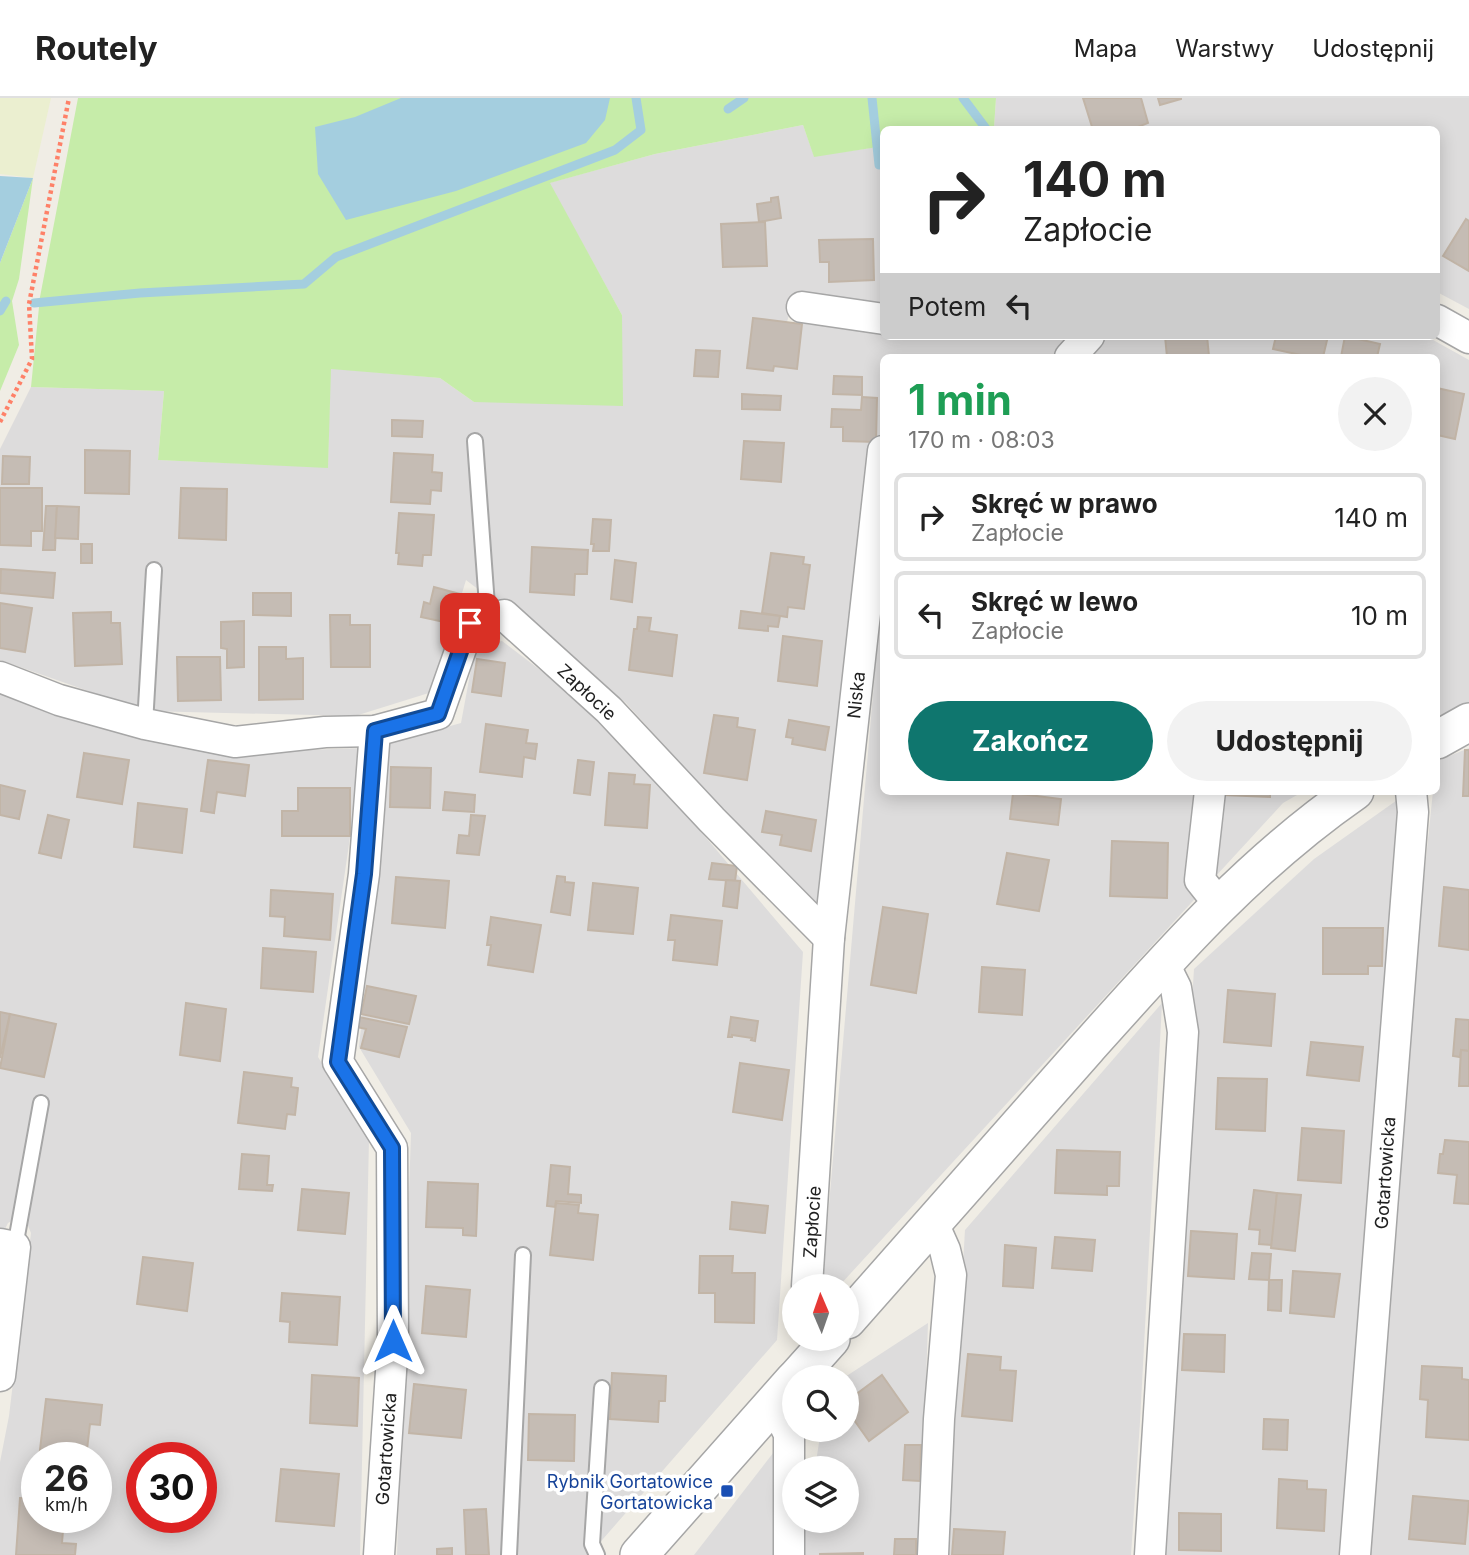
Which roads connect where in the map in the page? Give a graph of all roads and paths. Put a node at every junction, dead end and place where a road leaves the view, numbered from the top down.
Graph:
1 (69, 98) edge
2 (802, 307) dead end
3 (880, 318) edge
4 (1440, 322) edge
5 (1469, 338) edge
6 (1085, 340) edge
7 (1070, 354) edge
8 (0, 422) edge
9 (475, 440) dead end
10 (880, 479) edge
11 (154, 570) dead end
12 (488, 619) junction
13 (0, 677) edge
14 (1469, 722) edge
15 (145, 724) junction
16 (375, 731) junction
17 (1440, 738) edge
18 (1210, 795) edge
19 (1349, 795) edge
20 (1411, 795) edge
21 (1219, 904) junction
22 (830, 938) junction
23 (1163, 962) junction
24 (41, 1103) dead end
25 (933, 1223) junction
26 (8, 1246) edge
27 (523, 1255) dead end
28 (808, 1274) edge
29 (859, 1307) edge
30 (820, 1351) edge
31 (808, 1365) edge
32 (0, 1376) edge
33 (602, 1388) dead end
34 (782, 1395) edge
35 (789, 1442) edge
36 (379, 1555) edge
37 (509, 1555) edge
38 (597, 1555) edge
39 (639, 1555) edge
40 (789, 1555) edge
41 (933, 1555) edge
42 (1150, 1555) edge
43 (1355, 1555) edge

1 - 8 path
2 - 3 street
4 - 5 street
6 - 7 street
9 - 12 lane
10 - 22 street, Niska
11 - 15 lane
12 - 16 street
12 - 22 street, Zapłocie
13 - 15 street
14 - 17 street
15 - 16 street
16 - 36 street, Gotartowicka
18 - 21 street
19 - 21 street
20 - 43 street, Gotartowicka
21 - 23 street
22 - 28 street, Zapłocie
23 - 25 street
23 - 42 street
24 - 26 lane
25 - 29 street
25 - 41 street
26 - 32 street
27 - 37 lane
30 - 31 street
33 - 38 lane
34 - 39 street
35 - 40 street

